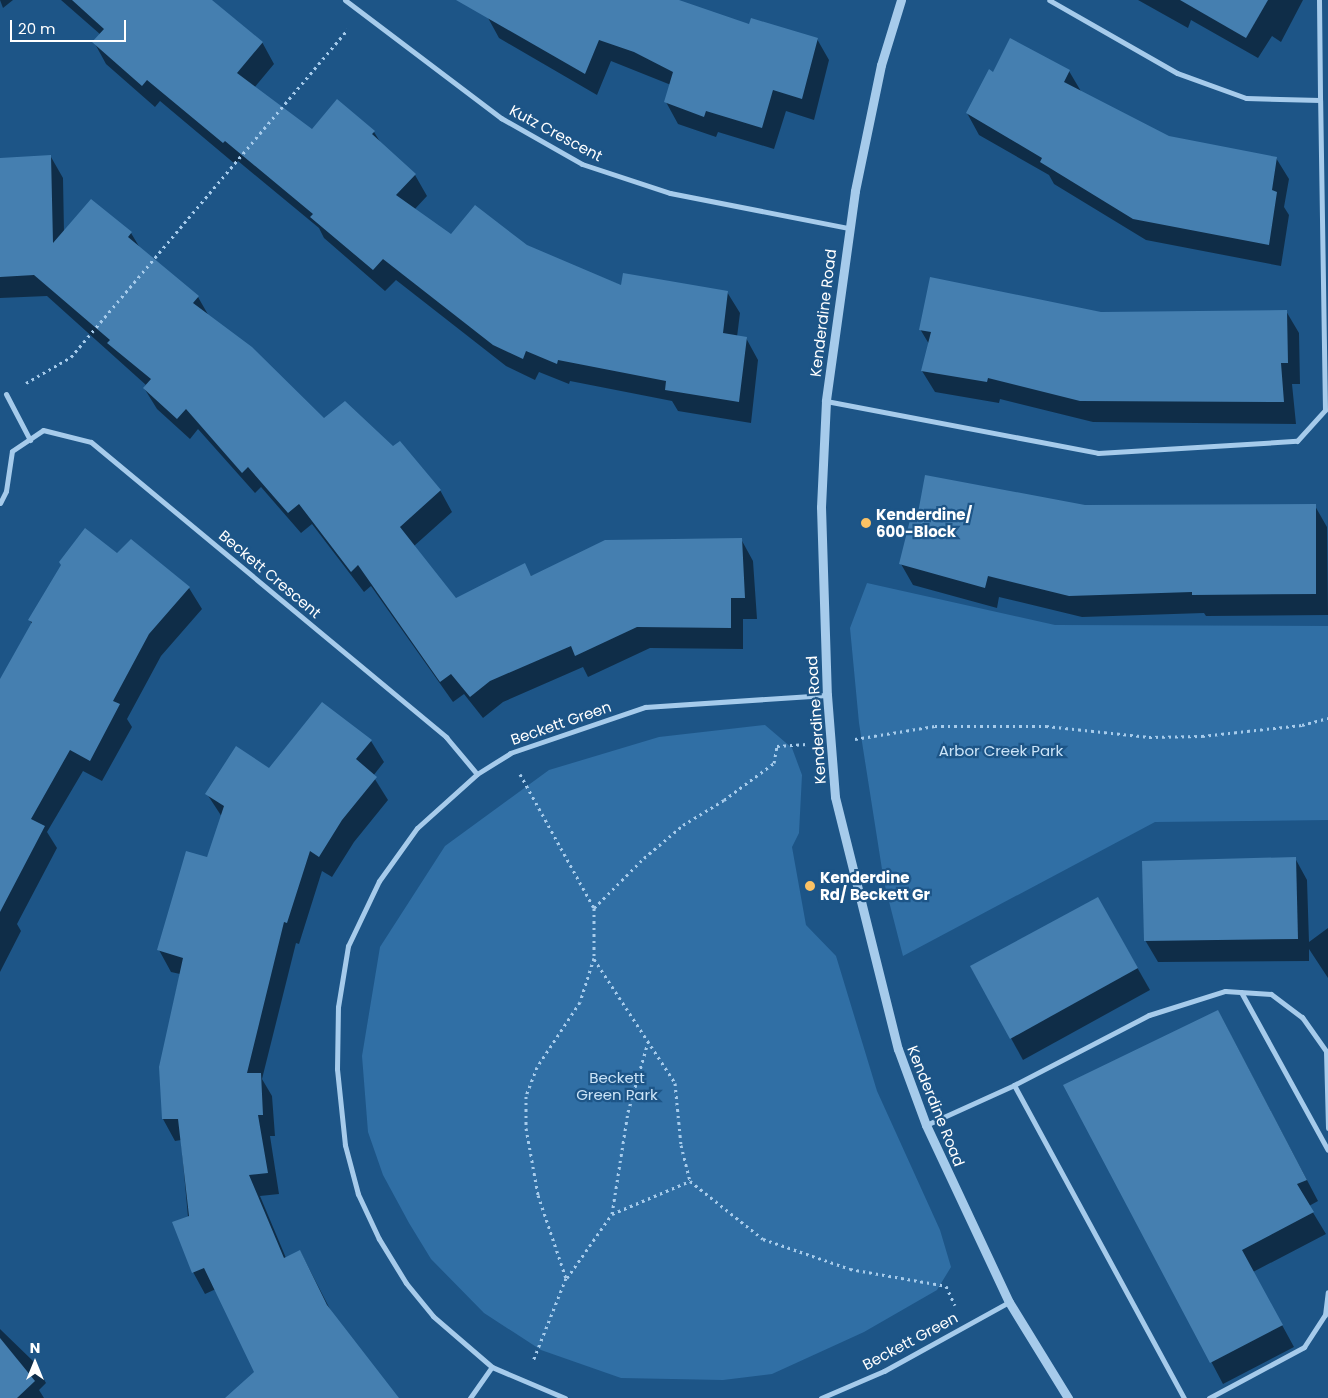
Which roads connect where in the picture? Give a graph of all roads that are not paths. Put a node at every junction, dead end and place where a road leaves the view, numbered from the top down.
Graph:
1 (345, 0) edge
2 (901, 0) edge
3 (1050, 0) edge
4 (1320, 0) edge
5 (1320, 100) junction
6 (848, 228) junction
7 (6, 394) road end
8 (826, 400) junction
9 (30, 440) junction
10 (0, 503) edge
11 (827, 695) junction
12 (477, 774) junction
13 (1241, 992) junction
14 (1014, 1085) junction
15 (926, 1125) junction
16 (1328, 1128) edge
17 (1328, 1150) edge
18 (1328, 1292) edge
19 (1008, 1302) junction
20 (492, 1367) junction
21 (470, 1398) edge
22 (565, 1398) edge
23 (822, 1398) edge
24 (1068, 1398) edge
25 (1184, 1398) edge
26 (1209, 1398) edge

1 - 6 street, Kutz Crescent
2 - 6 street, Kenderdine Road
3 - 5 street
4 - 5 street
5 - 8 street
6 - 8 street, Kenderdine Road
7 - 9 street
8 - 11 street, Kenderdine Road
9 - 10 street, Beckett Crescent
9 - 12 street, Beckett Crescent
11 - 12 street, Beckett Green
11 - 15 street, Kenderdine Road
12 - 20 street, Beckett Green
13 - 14 street
13 - 16 street
13 - 17 street
14 - 15 street
14 - 25 street
15 - 19 street, Kenderdine Road
18 - 26 street
19 - 23 street, Beckett Green
19 - 24 street, Kenderdine Road
20 - 21 street
20 - 22 street, Beckett Green

